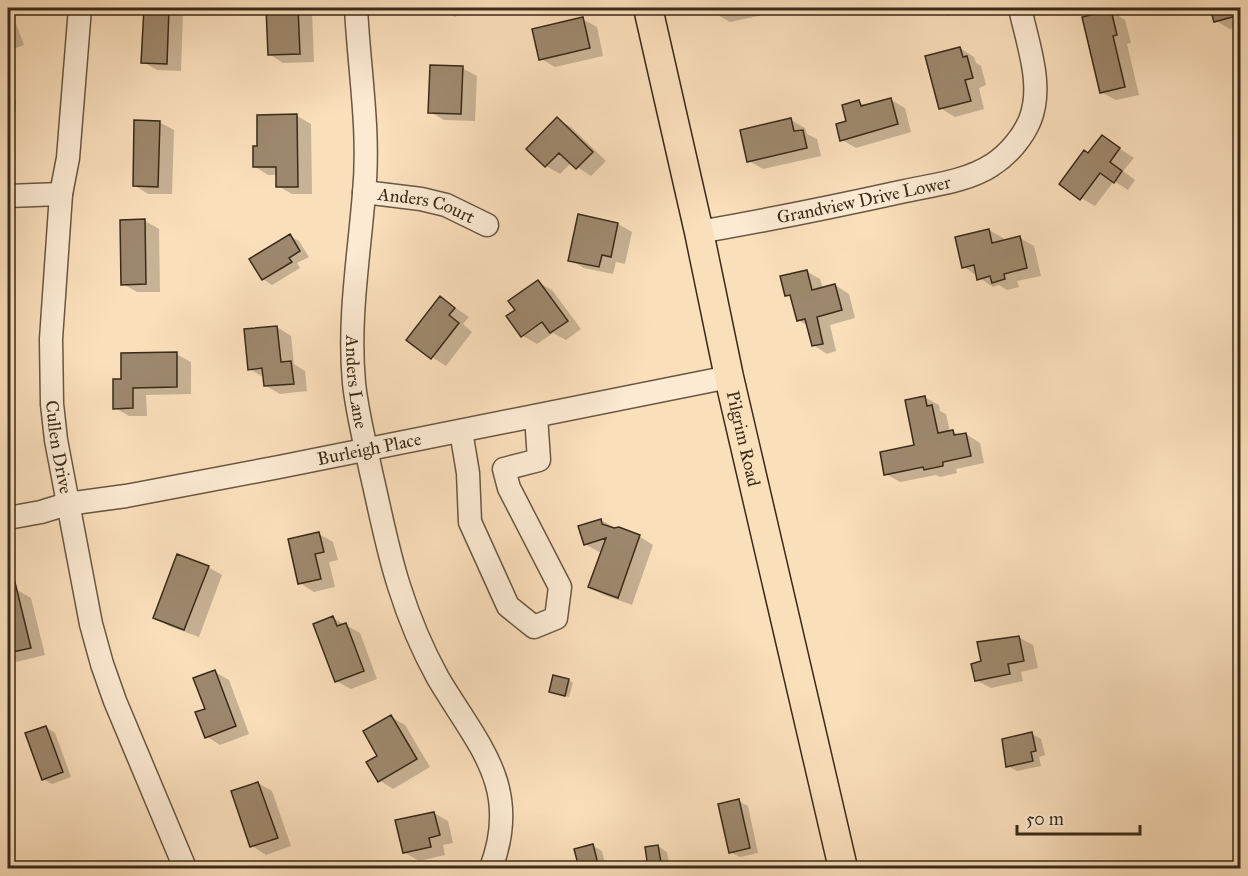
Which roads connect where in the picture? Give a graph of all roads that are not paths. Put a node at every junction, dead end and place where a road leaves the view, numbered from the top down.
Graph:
1 (80, 8) edge
2 (357, 8) edge
3 (648, 8) edge
4 (1020, 8) edge
5 (364, 192) junction
6 (61, 194) junction
7 (8, 196) edge
8 (487, 225) dead end
9 (699, 232) junction
10 (729, 377) junction
11 (536, 416) junction
12 (461, 430) junction
13 (367, 449) junction
14 (504, 469) junction
15 (468, 473) junction
16 (67, 504) junction
17 (8, 518) edge
18 (185, 868) edge
19 (491, 868) edge
20 (843, 868) edge

1 - 6 street, Cullen Drive
2 - 5 street, Anders Lane
3 - 9 main road, Pilgrim Road
4 - 9 street, Grandview Drive Lower
5 - 8 street, Anders Court
5 - 13 street, Anders Lane
6 - 7 street
6 - 16 street, Cullen Drive
9 - 10 main road, Pilgrim Road
10 - 11 street, Burleigh Place
10 - 20 main road, Pilgrim Road
11 - 12 street, Burleigh Place
11 - 14 street
12 - 13 street, Burleigh Place
12 - 15 street
13 - 16 street, Burleigh Place
13 - 19 street, Anders Lane
14 - 15 street
14 - 15 street
16 - 17 street, Burleigh Place
16 - 18 street, Cullen Drive

